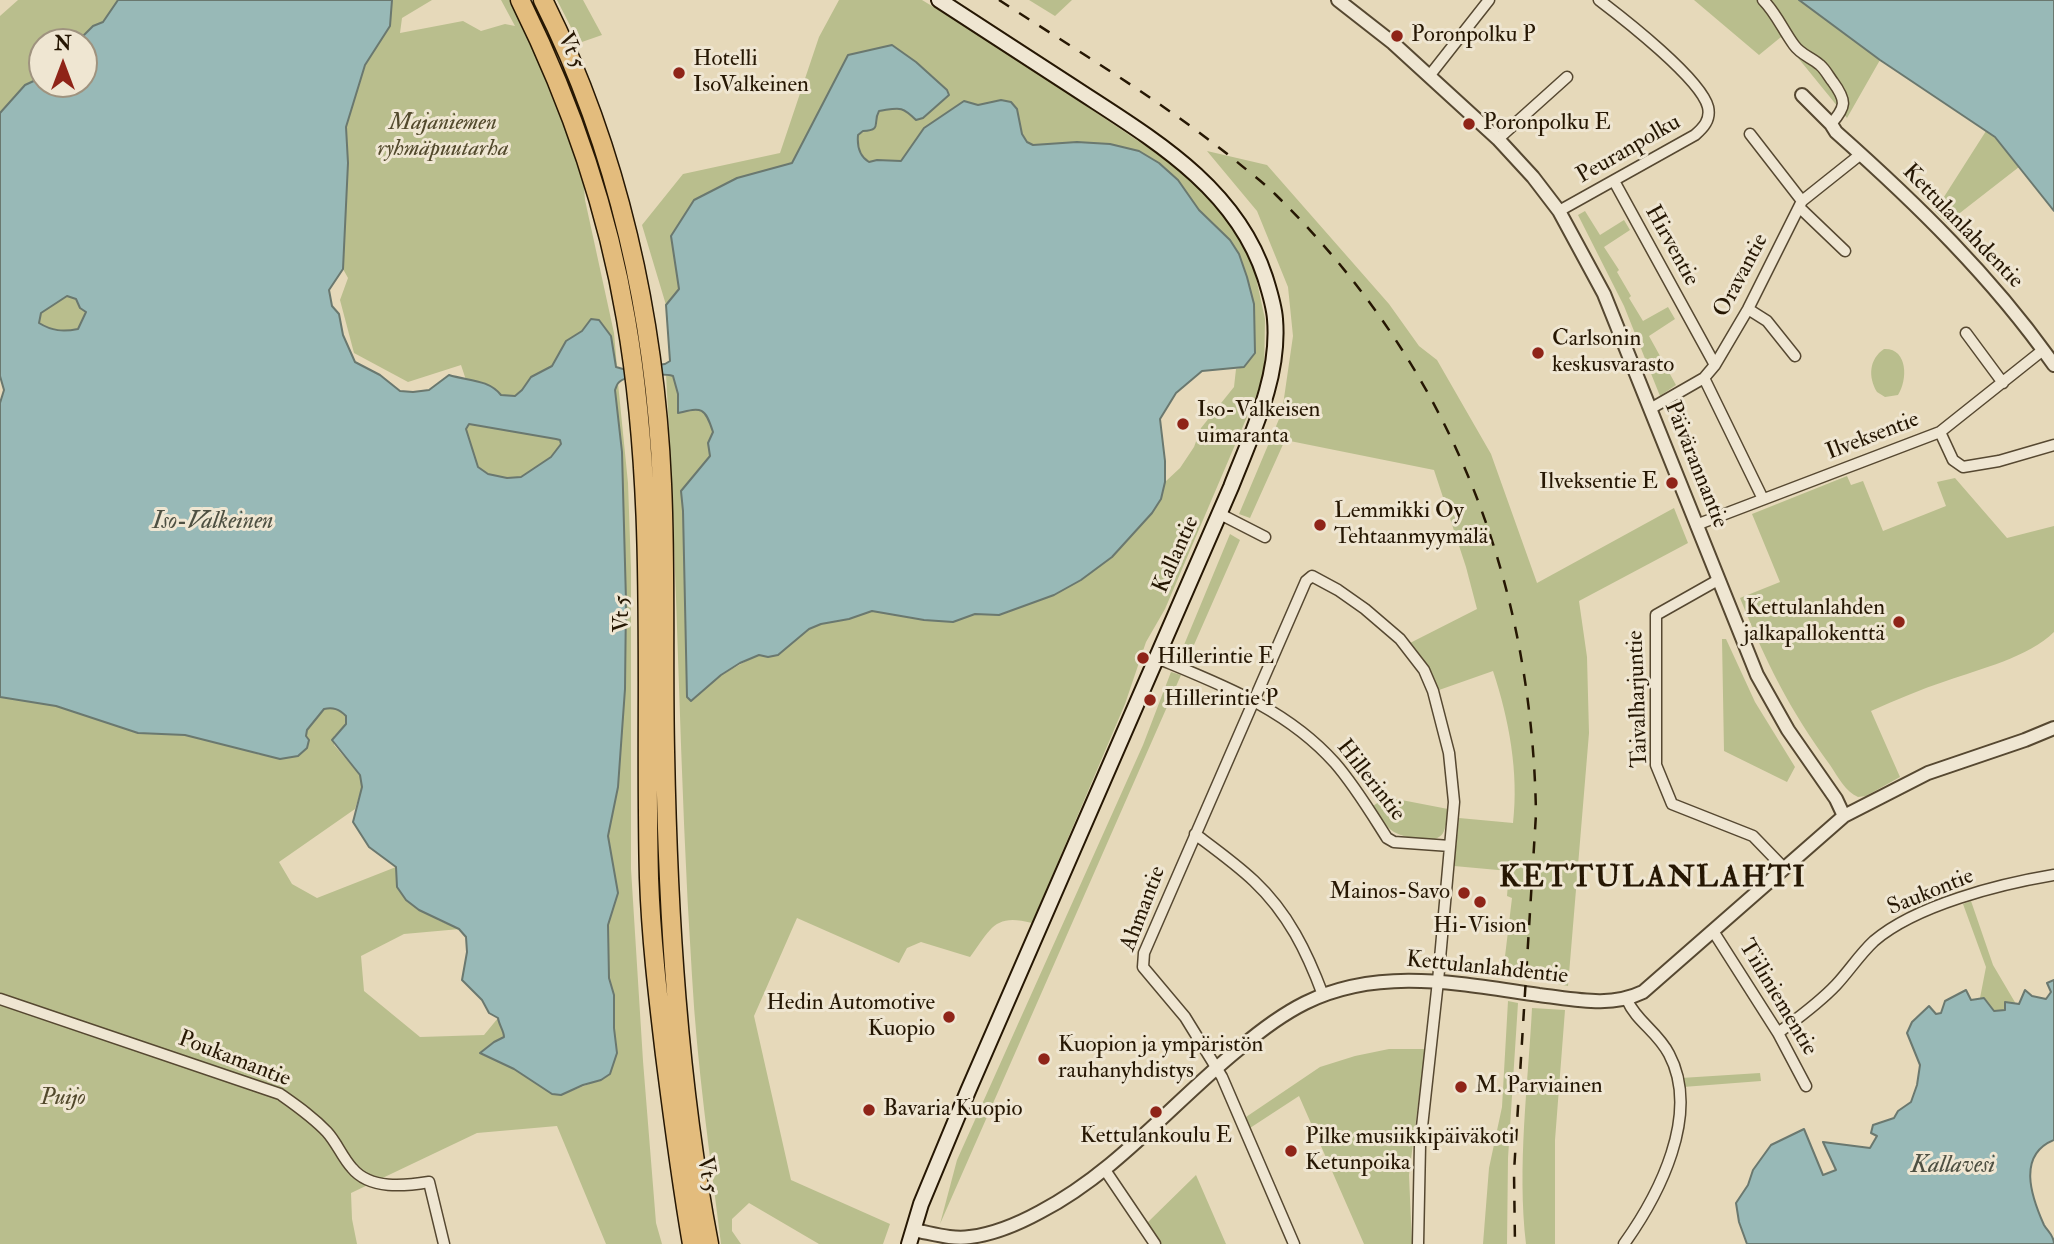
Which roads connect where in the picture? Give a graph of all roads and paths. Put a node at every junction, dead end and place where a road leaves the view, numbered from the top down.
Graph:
1 (520, 0) edge
2 (543, 0) edge
3 (939, 0) edge
4 (1338, 0) edge
5 (1489, 0) edge
6 (1599, 0) edge
7 (1763, 0) edge
8 (1430, 75) junction
9 (1567, 77) dead end
10 (1802, 95) dead end
11 (1831, 124) junction
12 (1750, 134) dead end
13 (1498, 139) junction
14 (1861, 154) junction
15 (1614, 181) junction
16 (1801, 204) junction
17 (1559, 211) junction
18 (1845, 251) dead end
19 (1748, 309) junction
20 (1966, 334) dead end
21 (2043, 350) junction
22 (1795, 356) dead end
23 (1715, 365) junction
24 (2054, 365) edge
25 (1704, 378) junction
26 (2003, 383) junction
27 (1650, 409) junction
28 (1940, 432) junction
29 (2054, 445) edge
30 (1763, 499) junction
31 (1220, 514) junction
32 (1696, 525) junction
33 (1265, 537) dead end
34 (1718, 580) junction
35 (1157, 658) junction
36 (1255, 699) junction
37 (2054, 728) edge
38 (1844, 816) junction
39 (1195, 834) junction
40 (1450, 846) junction
41 (1783, 867) junction
42 (2054, 875) edge
43 (1713, 931) junction
44 (1438, 981) junction
45 (1323, 995) junction
46 (0, 999) edge
47 (1627, 1000) junction
48 (1778, 1033) junction
49 (1216, 1067) junction
50 (1807, 1086) dead end
51 (1105, 1170) junction
52 (908, 1239) edge
53 (444, 1244) edge
54 (692, 1244) edge
55 (709, 1244) edge
56 (1155, 1244) edge
57 (1294, 1244) edge
58 (1418, 1244) edge
59 (1624, 1244) edge

1 - 54 highway, Vt 5
2 - 55 highway, Vt 5
3 - 31 main road, Kallantie
4 - 8 street, Päivärannantie
5 - 8 street
6 - 15 street, Peuranpolku
7 - 11 street
8 - 13 street, Päivärannantie
9 - 13 street
10 - 11 street, Kettulanlahdentie
11 - 14 street, Kettulanlahdentie
12 - 16 street
13 - 17 street, Päivärannantie
14 - 16 street, Oravantie
14 - 21 street, Kettulanlahdentie
15 - 17 street, Peuranpolku
15 - 23 street, Hirventie
16 - 18 street
16 - 19 street, Oravantie
17 - 27 street, Päivärannantie
19 - 22 street
19 - 23 street, Oravantie
20 - 26 street
21 - 24 street, Kettulanlahdentie
21 - 26 street, Ilveksentie
23 - 25 street, Oravantie
25 - 27 street, Oravantie
25 - 30 street
26 - 28 street, Ilveksentie
27 - 32 street, Päivärannantie
28 - 29 street
28 - 30 street, Ilveksentie
30 - 32 street, Ilveksentie
31 - 33 street
31 - 35 main road, Kallantie
32 - 34 street, Päivärannantie
34 - 38 street, Päivärannantie
34 - 41 street, Taivalharjuntie
35 - 36 street, Hillerintie
35 - 52 main road, Kallantie
36 - 39 street, Ahmantie
36 - 40 street, Hillerintie
36 - 40 street, Ahmantie
37 - 38 street
38 - 41 street
39 - 45 street
39 - 49 street, Ahmantie
40 - 44 street
41 - 43 street
42 - 48 street, Saukontie
43 - 47 street
43 - 48 street, Tiiliniementie
44 - 45 street, Kettulanlahdentie
44 - 47 street, Kettulanlahdentie
44 - 58 street
45 - 49 street, Kettulanlahdentie
46 - 53 street, Poukamantie
47 - 59 street
48 - 50 street, Tiiliniementie
49 - 51 street, Kettulanlahdentie
49 - 57 street, Ahmantie
51 - 52 street, Kettulanlahdentie
51 - 56 street

